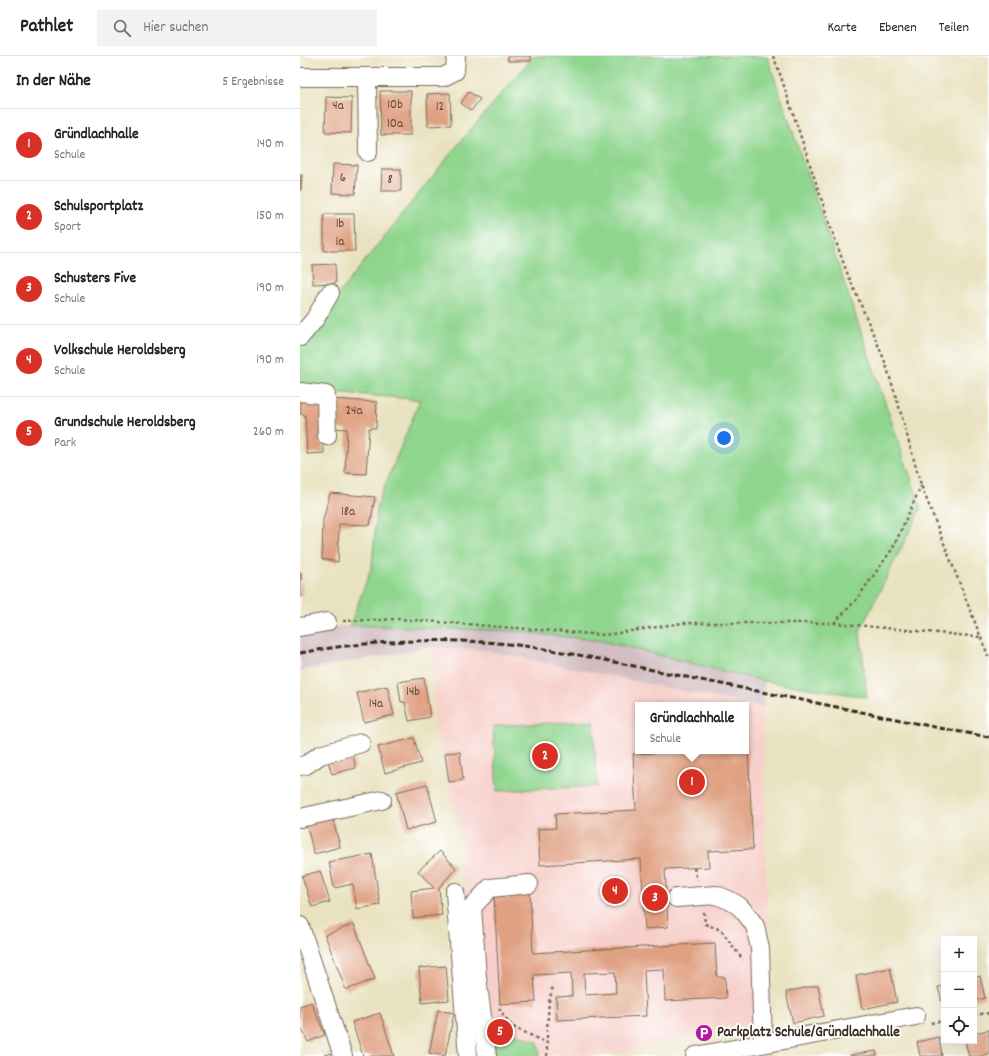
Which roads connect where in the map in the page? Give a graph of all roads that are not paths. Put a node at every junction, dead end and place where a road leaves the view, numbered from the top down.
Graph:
1 (456, 56) edge
2 (300, 77) edge
3 (368, 77) junction
4 (368, 152) dead end
5 (330, 293) dead end
6 (300, 337) edge
7 (300, 392) edge
8 (327, 436) dead end
9 (327, 622) road end
10 (300, 627) edge
11 (361, 743) dead end
12 (300, 766) edge
13 (382, 800) dead end
14 (300, 818) edge
15 (529, 884) dead end
16 (455, 892) dead end
17 (676, 898) dead end
18 (300, 926) edge
19 (308, 972) edge
20 (916, 1016) dead end
21 (763, 1044) junction
22 (343, 1056) edge
23 (468, 1056) edge
24 (487, 1056) edge
25 (695, 1056) edge

1 - 3 street
2 - 3 street
3 - 4 street
5 - 6 street
7 - 8 street
9 - 10 street
11 - 12 street
13 - 14 street
15 - 24 street
16 - 23 street
17 - 21 street
18 - 19 street
19 - 22 street
20 - 21 street
21 - 25 street

